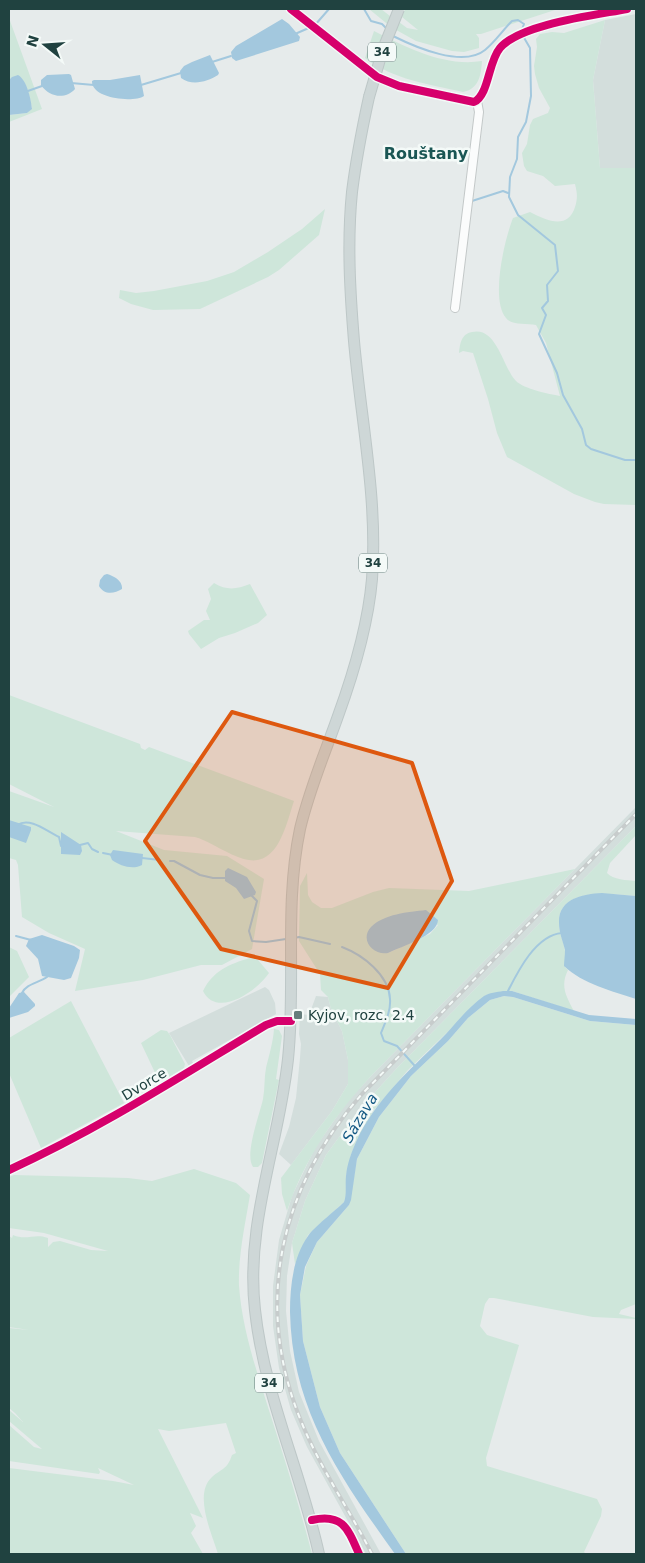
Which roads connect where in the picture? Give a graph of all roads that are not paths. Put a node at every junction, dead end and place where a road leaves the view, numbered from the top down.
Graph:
1 (291, 9) edge
2 (399, 9) edge
3 (627, 9) edge
4 (477, 101) junction
5 (455, 308) dead end
6 (291, 1021) junction
7 (9, 1170) edge
8 (312, 1520) junction
9 (319, 1554) edge
10 (360, 1554) edge

1 - 4 street
2 - 6 main road, 34, bridge
3 - 4 street
4 - 5 street
6 - 7 street, Dvorce
6 - 8 main road, 34
8 - 9 main road, 34
8 - 10 street

